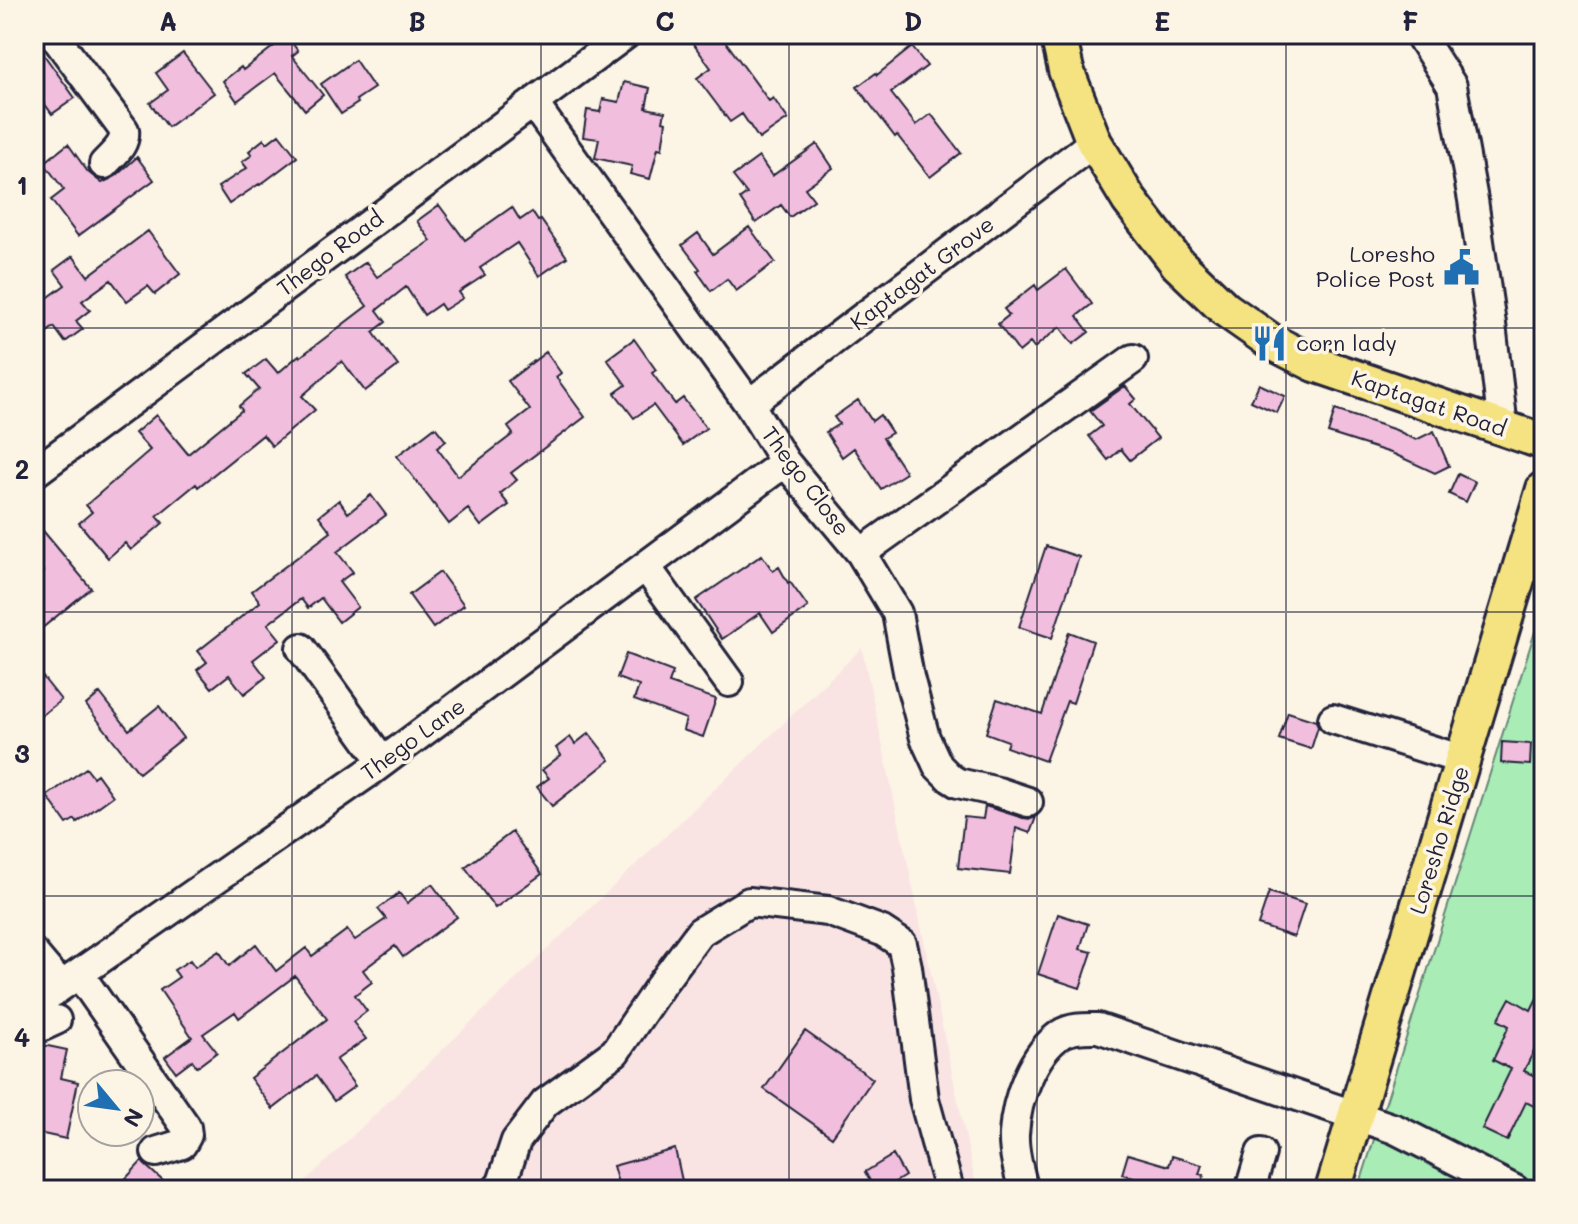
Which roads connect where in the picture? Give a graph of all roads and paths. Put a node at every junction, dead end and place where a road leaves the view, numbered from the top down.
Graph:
1 (53, 34) edge
2 (626, 34) edge
3 (1058, 34) edge
4 (1419, 34) edge
5 (533, 103) junction
6 (1094, 142) junction
7 (104, 164) dead end
8 (1133, 359) dead end
9 (749, 404) junction
10 (1503, 428) junction
11 (1544, 442) edge
12 (785, 462) junction
13 (34, 473) edge
14 (1544, 489) edge
15 (861, 553) junction
16 (646, 567) junction
17 (301, 648) dead end
18 (729, 682) dead end
19 (1333, 719) dead end
20 (1463, 760) junction
21 (383, 762) junction
22 (1028, 802) dead end
23 (34, 954) edge
24 (70, 980) junction
25 (41, 1018) edge
26 (1355, 1117) junction
27 (156, 1152) dead end
28 (1261, 1153) dead end
29 (496, 1190) edge
30 (949, 1190) edge
31 (1024, 1190) edge
32 (1250, 1190) edge
33 (1333, 1190) edge
34 (1515, 1190) edge

1 - 7 street
2 - 5 street, Thego Road
3 - 6 main road, Kaptagat Road
4 - 10 street
5 - 9 street, Thego Close
5 - 13 street, Thego Road
6 - 9 street, Kaptagat Grove
6 - 10 main road, Kaptagat Road
8 - 15 street
9 - 12 street, Thego Close
10 - 11 main road, Kaptagat Road
12 - 15 street, Thego Close
12 - 16 street, Thego Lane
14 - 20 main road, Loresho Ridge
15 - 22 street, Thego Close
16 - 18 street
16 - 21 street, Thego Lane
17 - 21 street
19 - 20 street
20 - 26 main road, Loresho Ridge
21 - 24 street, Thego Lane
23 - 24 street
24 - 25 street, Thego Lane
24 - 27 street
26 - 31 street
26 - 33 main road, Loresho Ridge
26 - 34 street
28 - 32 street
29 - 30 street

